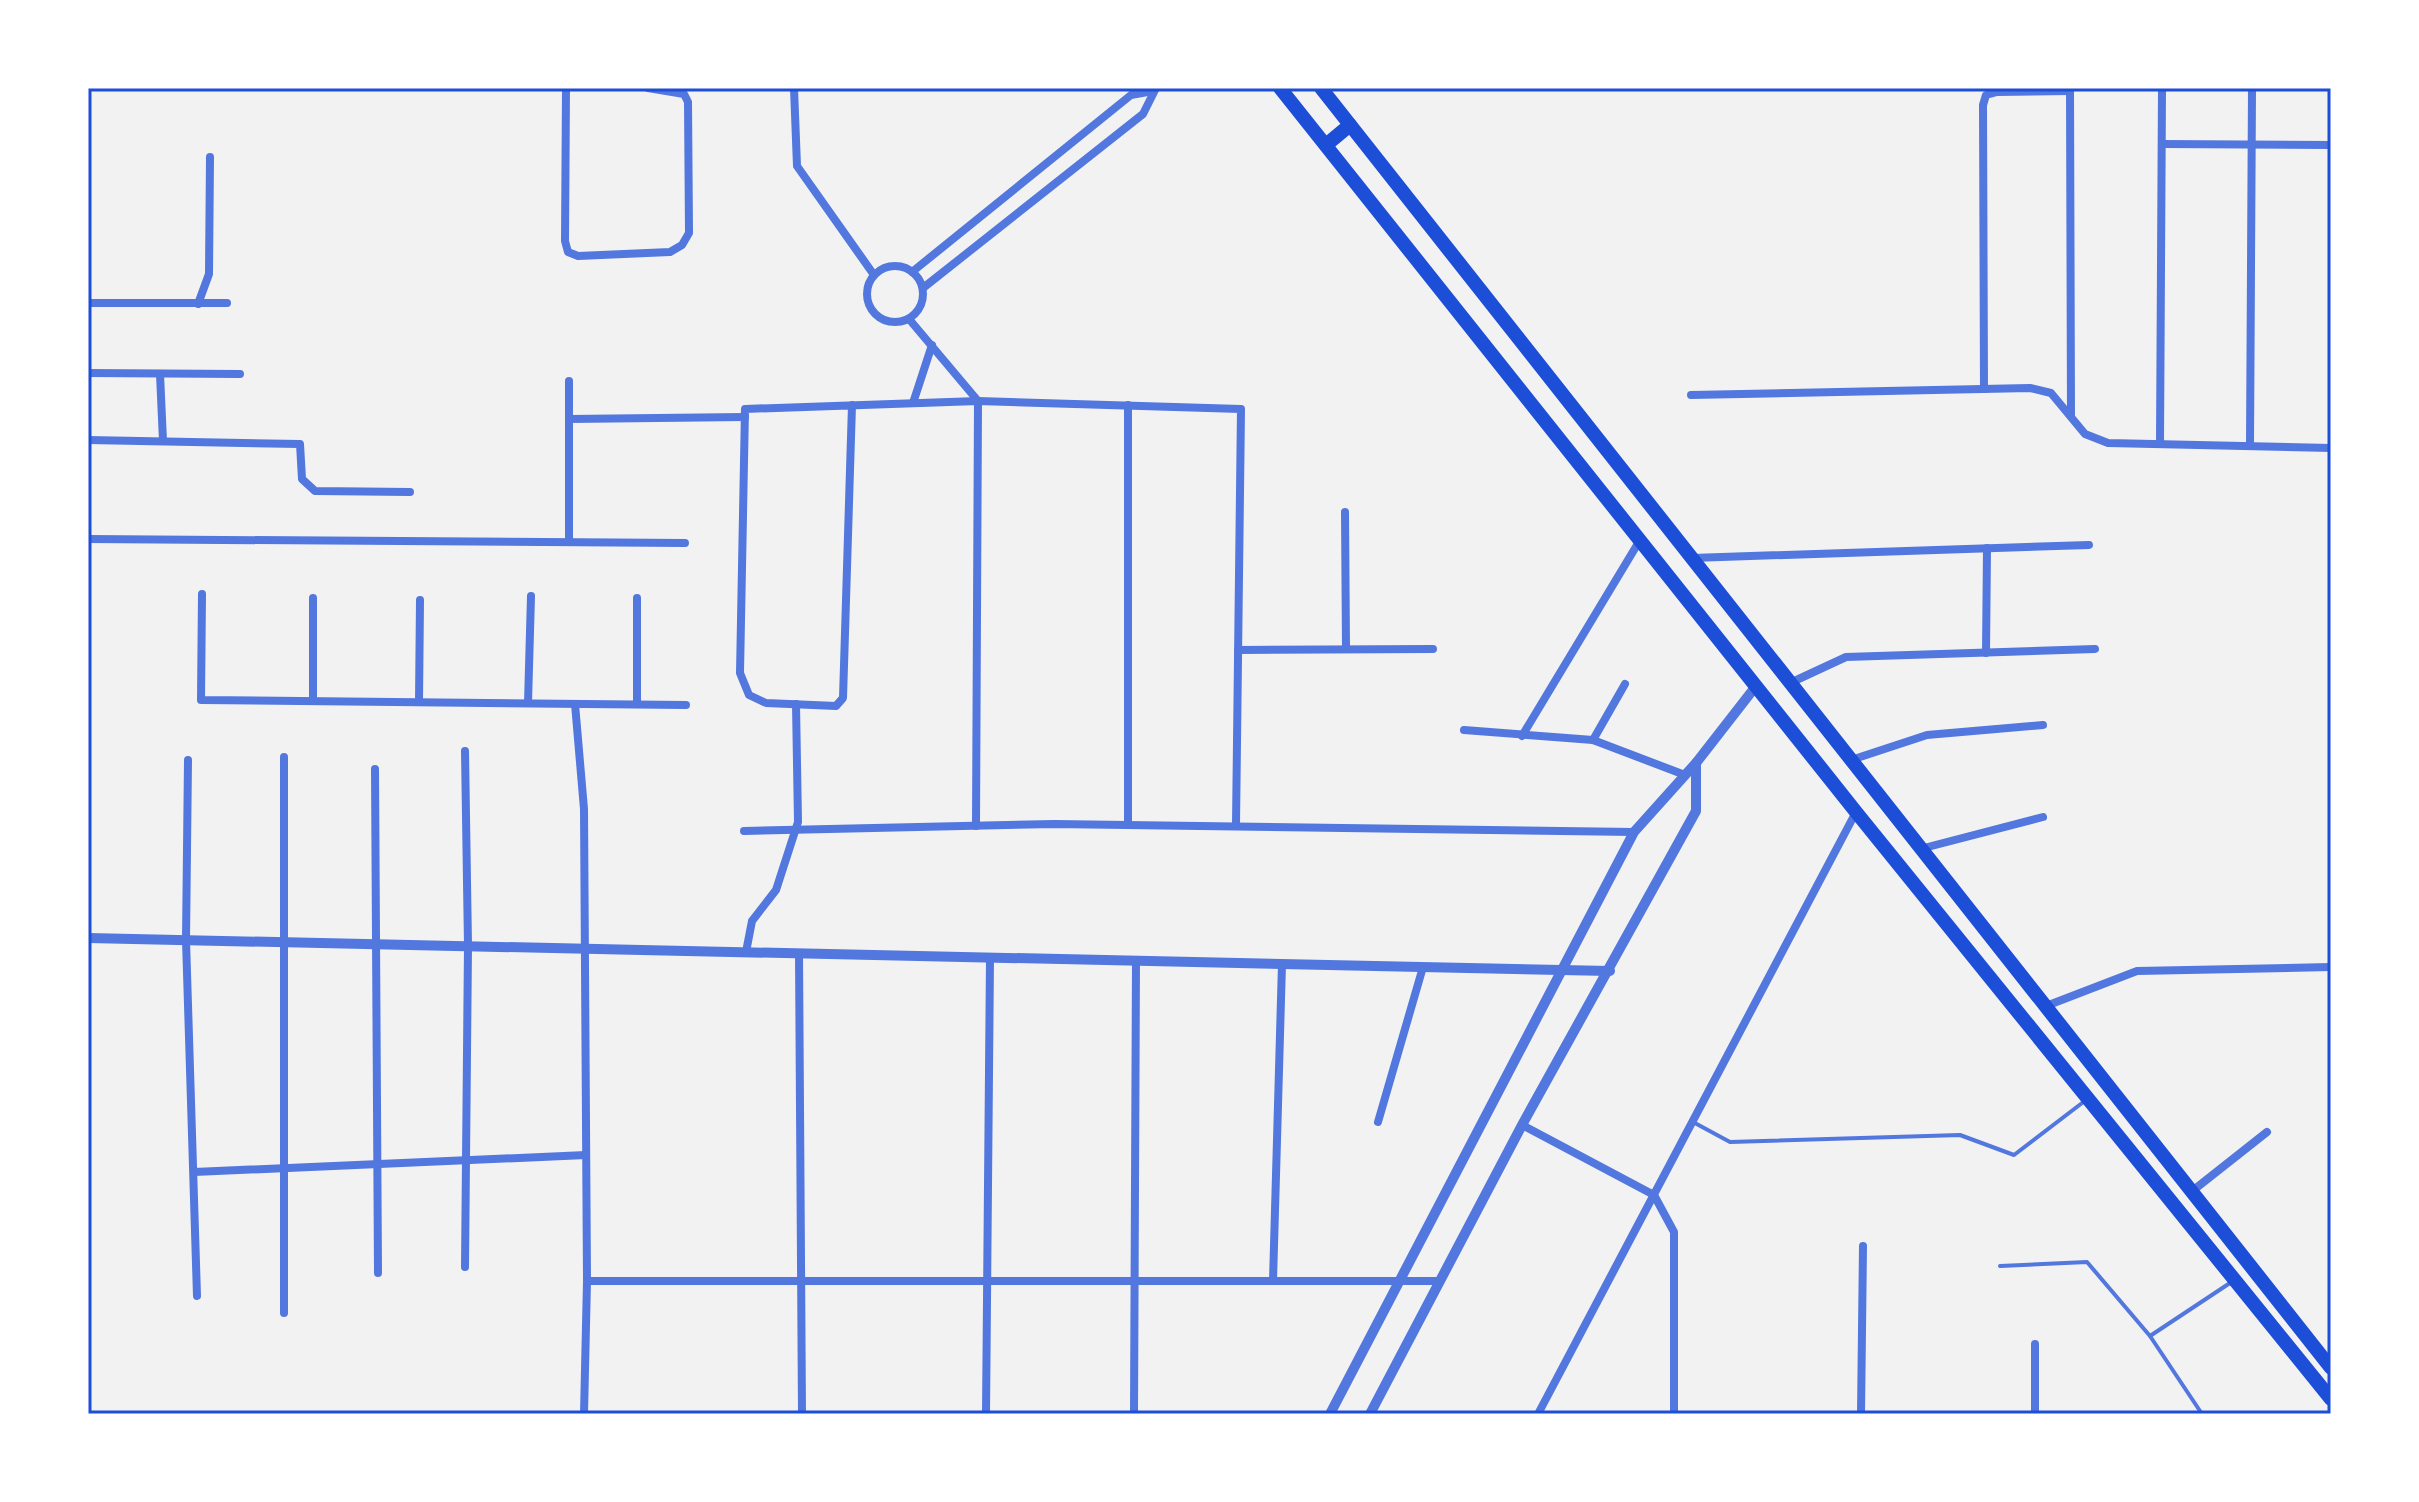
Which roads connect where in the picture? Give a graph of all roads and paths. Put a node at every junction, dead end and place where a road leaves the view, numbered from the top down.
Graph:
1 (566, 88) edge
2 (648, 88) edge
3 (794, 88) edge
4 (1280, 88) edge
5 (1321, 88) edge
6 (2162, 88) edge
7 (2252, 88) edge
8 (2070, 89) edge
9 (1154, 90) edge
10 (1350, 125) junction
11 (2162, 144) junction
12 (1326, 145) junction
13 (2252, 145) junction
14 (2331, 145) edge
15 (210, 157) dead end
16 (912, 272) junction
17 (874, 275) junction
18 (923, 288) junction
19 (88, 303) edge
20 (227, 303) dead end
21 (198, 304) junction
22 (909, 319) junction
23 (932, 345) junction
24 (88, 373) edge
25 (160, 374) junction
26 (240, 374) dead end
27 (569, 381) dead end
28 (1984, 389) junction
29 (1691, 395) dead end
30 (978, 401) junction
31 (913, 403) junction
32 (852, 405) junction
33 (1128, 405) junction
34 (745, 417) junction
35 (2071, 417) junction
36 (569, 419) junction
37 (88, 440) edge
38 (163, 441) junction
39 (2160, 444) junction
40 (2250, 446) junction
41 (2331, 448) edge
42 (410, 492) dead end
43 (1345, 512) dead end
44 (88, 539) edge
45 (1640, 540) junction
46 (569, 542) junction
47 (685, 543) dead end
48 (2089, 545) dead end
49 (1987, 548) junction
50 (1691, 558) junction
51 (202, 594) dead end
52 (531, 596) dead end
53 (313, 598) dead end
54 (637, 598) dead end
55 (420, 600) dead end
56 (1346, 649) junction
57 (1433, 649) dead end
58 (2095, 649) dead end
59 (1238, 650) junction
60 (1986, 653) junction
61 (1625, 684) dead end
62 (1789, 684) junction
63 (1756, 686) junction
64 (313, 701) junction
65 (419, 702) junction
66 (528, 703) junction
67 (575, 704) junction
68 (637, 704) junction
69 (796, 704) junction
70 (686, 705) dead end
71 (2043, 725) dead end
72 (1464, 730) dead end
73 (1522, 736) junction
74 (1593, 740) junction
75 (465, 751) dead end
76 (284, 757) dead end
77 (188, 760) dead end
78 (1850, 760) junction
79 (1696, 763) junction
80 (375, 769) dead end
81 (1685, 775) junction
82 (1856, 812) junction
83 (2043, 817) dead end
84 (1128, 825) junction
85 (1236, 825) junction
86 (976, 826) junction
87 (744, 831) dead end
88 (795, 831) junction
89 (1634, 832) junction
90 (1920, 849) junction
91 (88, 938) edge
92 (186, 940) junction
93 (284, 942) junction
94 (375, 944) junction
95 (468, 946) junction
96 (584, 949) junction
97 (746, 952) junction
98 (799, 953) junction
99 (990, 958) junction
100 (1136, 961) junction
101 (1282, 964) junction
102 (1423, 967) junction
103 (2331, 967) edge
104 (1562, 970) junction
105 (1610, 971) junction
106 (2045, 1007) junction
107 (2088, 1098) junction
108 (1378, 1122) dead end
109 (1693, 1122) junction
110 (1522, 1125) junction
111 (2267, 1132) dead end
112 (586, 1155) junction
113 (467, 1161) junction
114 (375, 1165) junction
115 (284, 1168) junction
116 (194, 1172) junction
117 (2191, 1192) junction
118 (1654, 1195) junction
119 (1863, 1246) dead end
120 (2000, 1266) dead end
121 (465, 1267) dead end
122 (378, 1273) dead end
123 (2235, 1280) junction
124 (587, 1281) junction
125 (804, 1281) junction
126 (986, 1281) junction
127 (1133, 1281) junction
128 (1273, 1281) junction
129 (1399, 1281) junction
130 (1438, 1281) junction
131 (197, 1296) dead end
132 (284, 1313) dead end
133 (2150, 1336) junction
134 (2035, 1344) dead end
135 (2331, 1368) edge
136 (2331, 1399) edge
137 (584, 1414) edge
138 (802, 1414) edge
139 (986, 1414) edge
140 (1134, 1414) edge
141 (1330, 1414) edge
142 (1370, 1414) edge
143 (1538, 1414) edge
144 (1674, 1414) edge
145 (1861, 1414) edge
146 (2035, 1414) edge
147 (2202, 1414) edge

1 - 2 street
3 - 17 street
4 - 12 highway
5 - 10 highway
6 - 11 street
7 - 13 street
8 - 28 street
8 - 35 street
9 - 16 street
9 - 18 street
10 - 12 highway
10 - 50 highway
11 - 13 street
11 - 39 street
12 - 45 highway
13 - 14 street
13 - 40 street
15 - 21 street
16 - 17 street
16 - 18 street
17 - 22 street
18 - 22 street
19 - 21 street
20 - 21 street
22 - 23 street
23 - 30 street
23 - 31 street
24 - 25 street
25 - 26 street
25 - 38 street
27 - 36 street
28 - 29 street
28 - 35 street
30 - 31 street
30 - 33 street
30 - 86 street
31 - 32 street
32 - 34 street
32 - 69 street
33 - 59 street
33 - 84 street
34 - 36 street
34 - 69 street
35 - 39 street
36 - 46 street
37 - 38 street
38 - 42 street
39 - 40 street
40 - 41 street
43 - 56 street
44 - 46 street
45 - 63 highway
45 - 73 street
46 - 47 street
48 - 49 street
49 - 50 street
49 - 60 street
50 - 62 highway
51 - 64 street
52 - 66 street
53 - 64 street
54 - 68 street
55 - 65 street
56 - 57 street
56 - 59 street
58 - 60 street
59 - 85 street
60 - 62 street
61 - 74 street
62 - 78 highway
63 - 79 street
63 - 82 highway
64 - 65 street
65 - 66 street
66 - 67 street
67 - 68 street
67 - 96 street
68 - 70 street
69 - 88 street
71 - 78 street
72 - 73 street
73 - 74 street
74 - 81 street
75 - 95 street
76 - 93 street
77 - 92 street
78 - 90 highway
79 - 81 street
79 - 105 street
80 - 94 street
81 - 89 street
82 - 107 highway
82 - 109 street
83 - 90 street
84 - 85 street
84 - 86 street
85 - 89 street
86 - 88 street
87 - 88 street
88 - 97 street
89 - 104 street
90 - 106 highway
91 - 92 street
92 - 93 street
92 - 116 street
93 - 94 street
93 - 115 street
94 - 95 street
94 - 114 street
95 - 96 street
95 - 113 street
96 - 97 street
96 - 112 street
97 - 98 street
98 - 99 street
98 - 125 street
99 - 100 street
99 - 126 street
100 - 101 street
100 - 127 street
101 - 102 street
101 - 128 street
102 - 104 street
102 - 108 street
103 - 106 street
104 - 105 street
104 - 129 street
105 - 110 street
106 - 117 highway
107 - 109 lane
107 - 123 highway
109 - 118 street
110 - 118 street
110 - 130 street
111 - 117 street
112 - 113 street
112 - 124 street
113 - 114 street
113 - 121 street
114 - 115 street
114 - 122 street
115 - 116 street
115 - 132 street
116 - 131 street
117 - 135 highway
118 - 143 street
118 - 144 street
119 - 145 street
120 - 133 lane
123 - 133 lane
123 - 136 highway
124 - 125 street
124 - 137 street
125 - 126 street
125 - 138 street
126 - 127 street
126 - 139 street
127 - 128 street
127 - 140 street
128 - 129 street
129 - 130 street
129 - 141 street
130 - 142 street
133 - 147 lane
134 - 146 street

